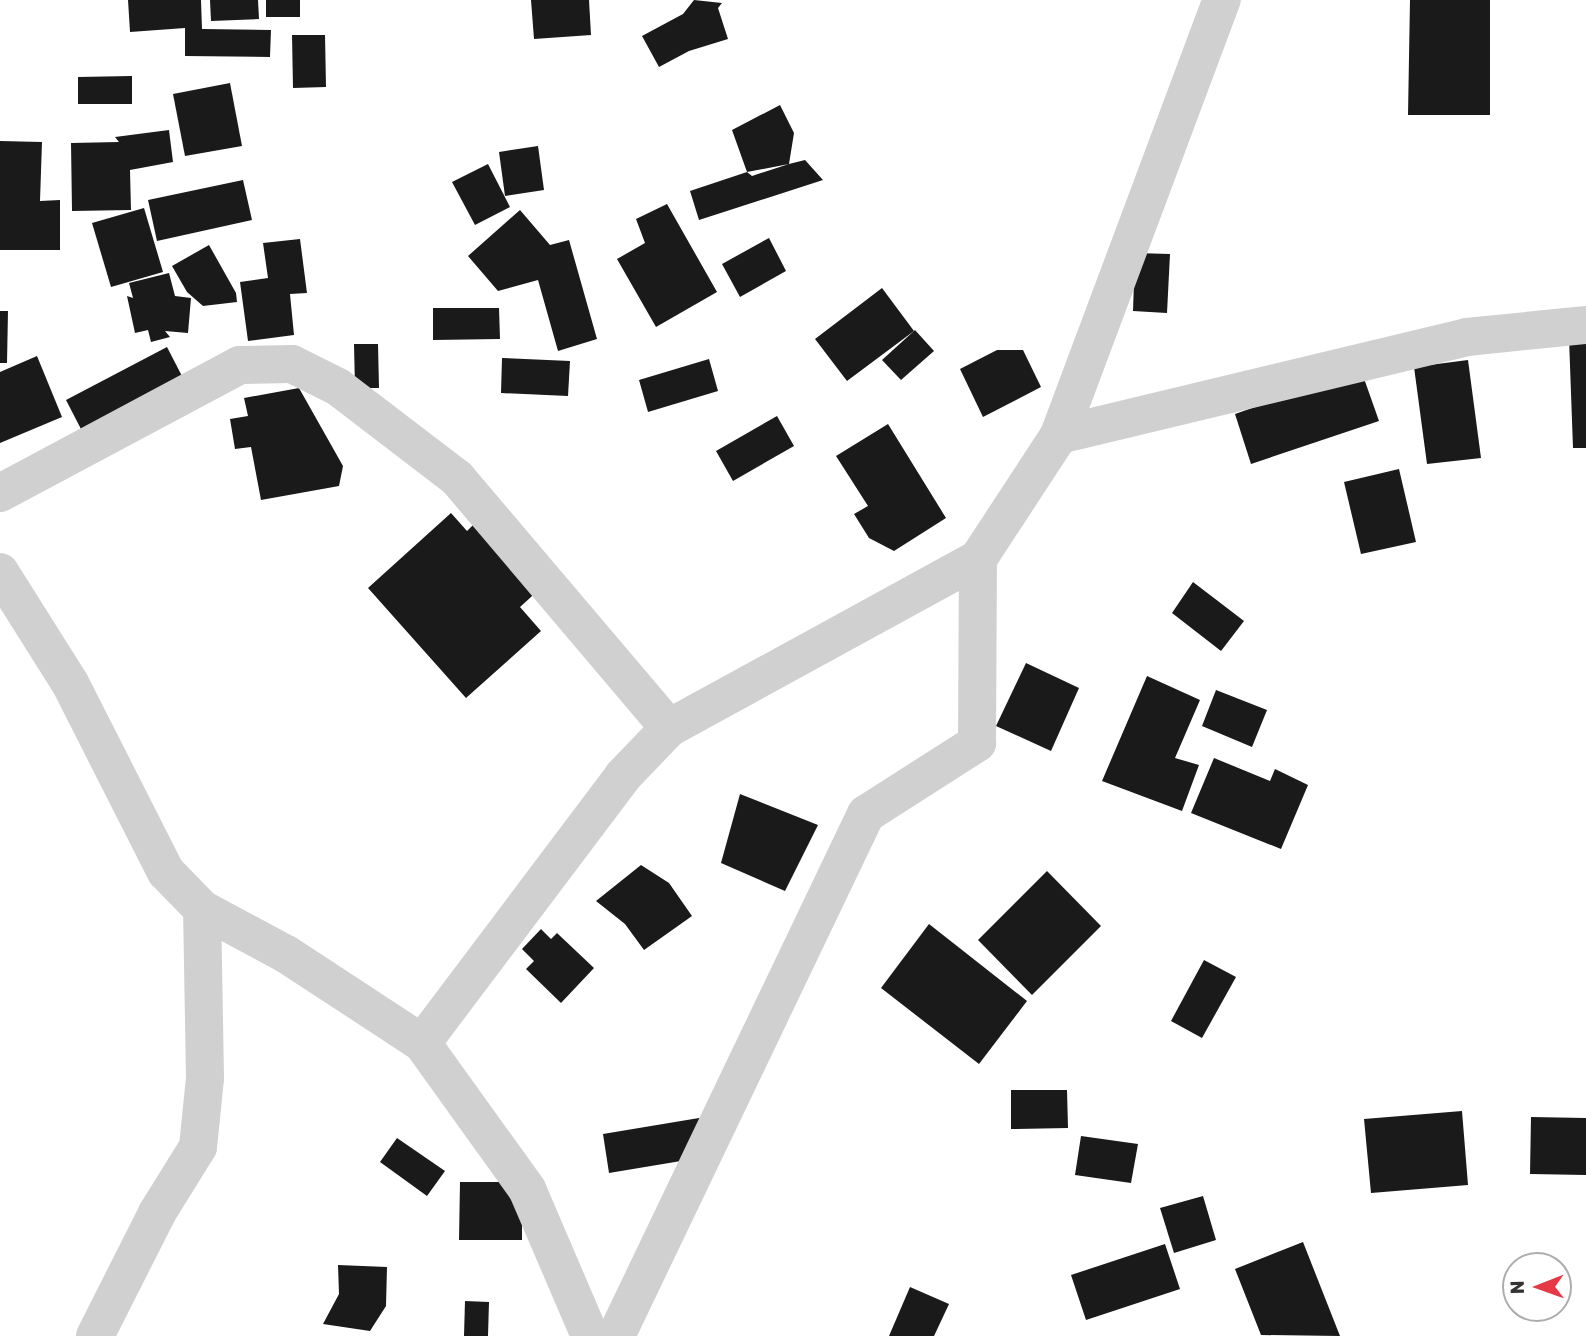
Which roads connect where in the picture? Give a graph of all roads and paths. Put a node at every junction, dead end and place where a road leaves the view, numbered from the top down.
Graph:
1 (1222, 0) edge
2 (1586, 324) edge
3 (1059, 435) junction
4 (0, 493) edge
5 (978, 559) junction
6 (0, 572) edge
7 (669, 728) junction
8 (202, 909) junction
9 (422, 1043) junction
10 (95, 1336) edge
11 (590, 1336) edge
12 (615, 1336) edge

1 - 3 street
2 - 3 street
3 - 5 street
4 - 7 street
5 - 7 street
5 - 12 street
6 - 8 street
7 - 9 street
8 - 9 street
8 - 10 street
9 - 11 street

